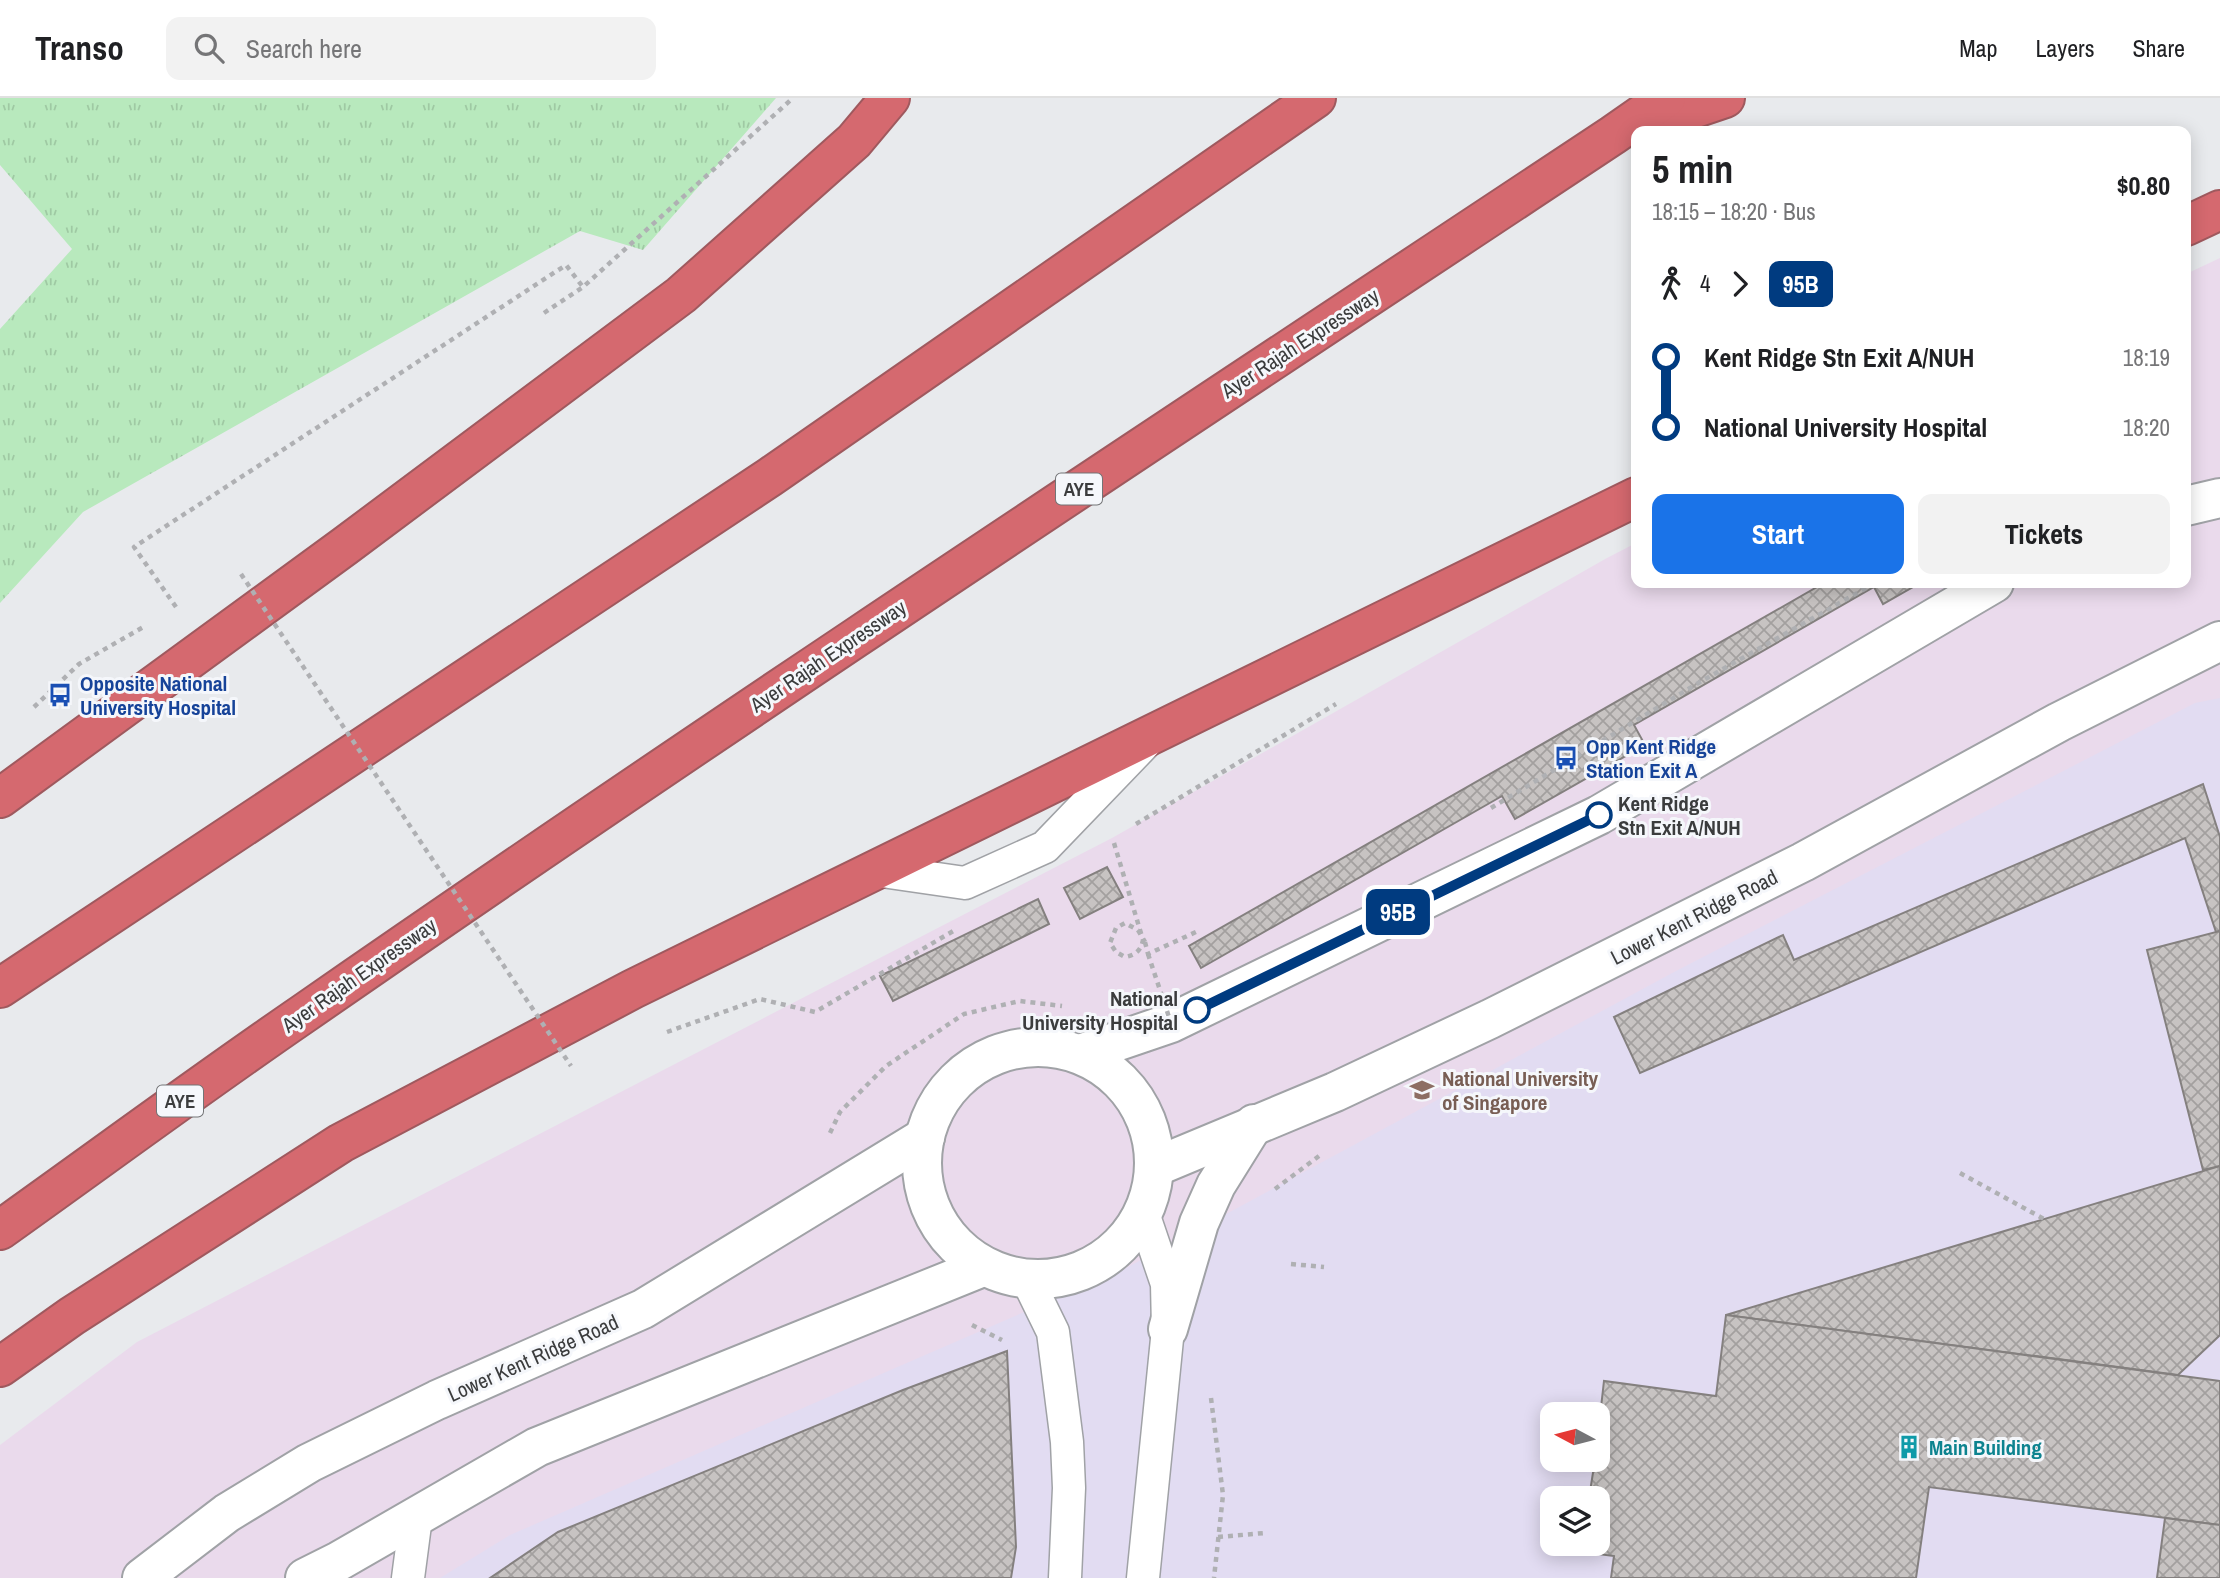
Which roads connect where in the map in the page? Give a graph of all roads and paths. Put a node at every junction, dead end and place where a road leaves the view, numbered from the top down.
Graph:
1 (793, 98) edge
2 (890, 98) edge
3 (1316, 98) edge
4 (1666, 98) edge
5 (1725, 98) edge
6 (1640, 126) edge
7 (1631, 129) edge
8 (1613, 135) junction
9 (2220, 210) edge
10 (2191, 224) edge
11 (583, 287) junction
12 (544, 313) dead end
13 (2220, 498) edge
14 (1631, 499) edge
15 (2191, 507) edge
16 (2191, 509) edge
17 (2220, 515) edge
18 (241, 574) dead end
19 (1866, 588) edge
20 (1985, 588) edge
21 (166, 613) dead end
22 (155, 620) dead end
23 (2220, 641) edge
24 (30, 711) dead end
25 (1153, 734) junction
26 (0, 798) edge
27 (1485, 811) dead end
28 (876, 870) junction
29 (1138, 928) junction
30 (1196, 932) dead end
31 (1148, 954) junction
32 (0, 988) edge
33 (1067, 1006) dead end
34 (1166, 1008) junction
35 (815, 1012) dead end
36 (659, 1035) dead end
37 (1080, 1054) junction
38 (583, 1062) dead end
39 (1254, 1124) junction
40 (925, 1137) junction
41 (1326, 1151) dead end
42 (1155, 1167) junction
43 (1960, 1173) dead end
44 (1265, 1198) dead end
45 (807, 1207) junction
46 (1143, 1213) junction
47 (2044, 1219) dead end
48 (0, 1230) edge
49 (1291, 1264) dead end
50 (983, 1267) junction
51 (1324, 1268) dead end
52 (1028, 1281) junction
53 (1168, 1329) junction
54 (0, 1367) edge
55 (1210, 1393) dead end
56 (416, 1517) junction
57 (1265, 1533) dead end
58 (1218, 1537) junction
59 (142, 1578) edge
60 (305, 1578) edge
61 (408, 1578) edge
62 (1065, 1578) edge
63 (1143, 1578) edge
64 (1214, 1578) edge

1 - 11 path
2 - 26 highway
3 - 32 highway
4 - 8 highway, Ayer Rajah Expressway / AYE
5 - 6 highway
7 - 8 highway
8 - 48 highway, Ayer Rajah Expressway / AYE
9 - 10 highway
11 - 12 path
11 - 21 path
13 - 15 street
14 - 25 highway
16 - 17 lane
18 - 38 path, bridge
19 - 27 path
20 - 34 street
22 - 24 path
23 - 39 street, Lower Kent Ridge Road
25 - 28 highway
25 - 28 lane
28 - 54 highway
29 - 29 path
29 - 31 path, bridge
30 - 31 path
31 - 34 path, bridge
33 - 45 path
34 - 37 street
35 - 36 path
37 - 40 street
37 - 42 street
39 - 42 street, Lower Kent Ridge Road
39 - 53 street
40 - 45 street, Lower Kent Ridge Road
40 - 50 street
41 - 44 path
42 - 46 street
43 - 47 path
45 - 59 street, Lower Kent Ridge Road
46 - 52 street
46 - 53 lane
49 - 51 path
50 - 52 street
50 - 56 street
52 - 62 lane
53 - 63 lane
55 - 58 path
56 - 60 street
56 - 61 lane
57 - 58 path
58 - 64 path

